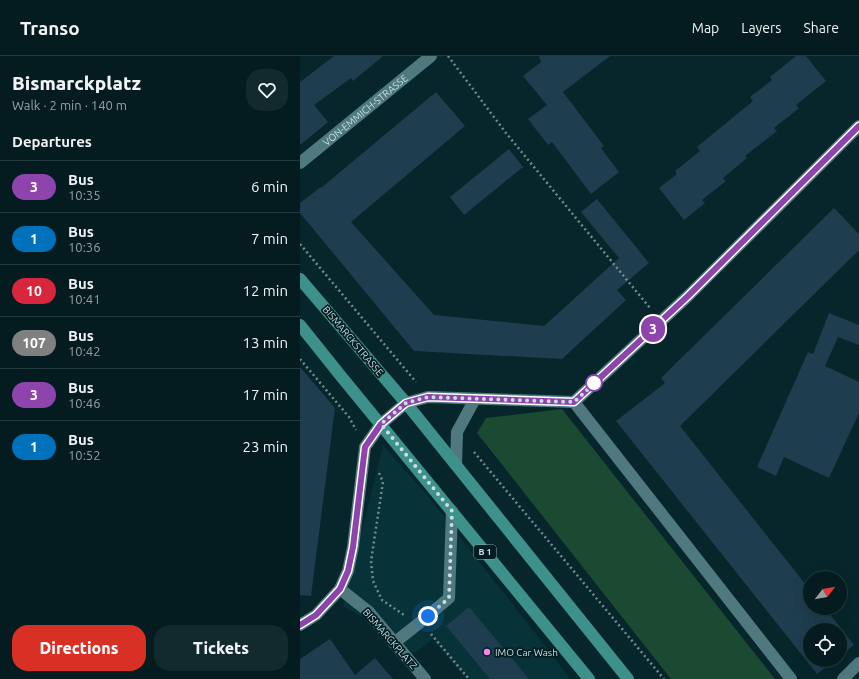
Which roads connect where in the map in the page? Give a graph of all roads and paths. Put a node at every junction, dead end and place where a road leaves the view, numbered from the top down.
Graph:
1 (431, 56) edge
2 (448, 56) edge
3 (859, 126) edge
4 (300, 163) edge
5 (300, 244) edge
6 (300, 279) edge
7 (661, 321) junction
8 (300, 325) edge
9 (300, 359) edge
10 (324, 388) dead end
11 (428, 397) junction
12 (475, 399) junction
13 (574, 402) junction
14 (406, 403) junction
15 (381, 424) junction
16 (457, 432) junction
17 (456, 465) junction
18 (383, 482) dead end
19 (452, 511) junction
20 (340, 589) junction
21 (418, 624) junction
22 (300, 625) edge
23 (394, 642) junction
24 (859, 663) edge
25 (425, 679) edge
26 (469, 679) edge
27 (590, 679) edge
28 (628, 679) edge
29 (664, 679) edge
30 (791, 679) edge
31 (844, 679) edge

1 - 4 street, VON-EMMICH-STRASSE
2 - 7 path
3 - 7 street
5 - 11 path
6 - 14 main road, BISMARCKSTRASSE
7 - 13 street
8 - 15 main road, B 1
9 - 10 path
11 - 12 street
11 - 14 street
12 - 13 street
12 - 16 street
13 - 30 street
14 - 15 street
14 - 17 main road
15 - 19 main road, B 1
15 - 20 street
16 - 17 street
16 - 29 path
17 - 28 main road
18 - 21 path
19 - 21 street
19 - 27 main road, B 1
20 - 22 street
20 - 23 street, BISMARCKPLATZ
21 - 23 street
21 - 26 path
23 - 25 street, BISMARCKPLATZ
24 - 31 street

